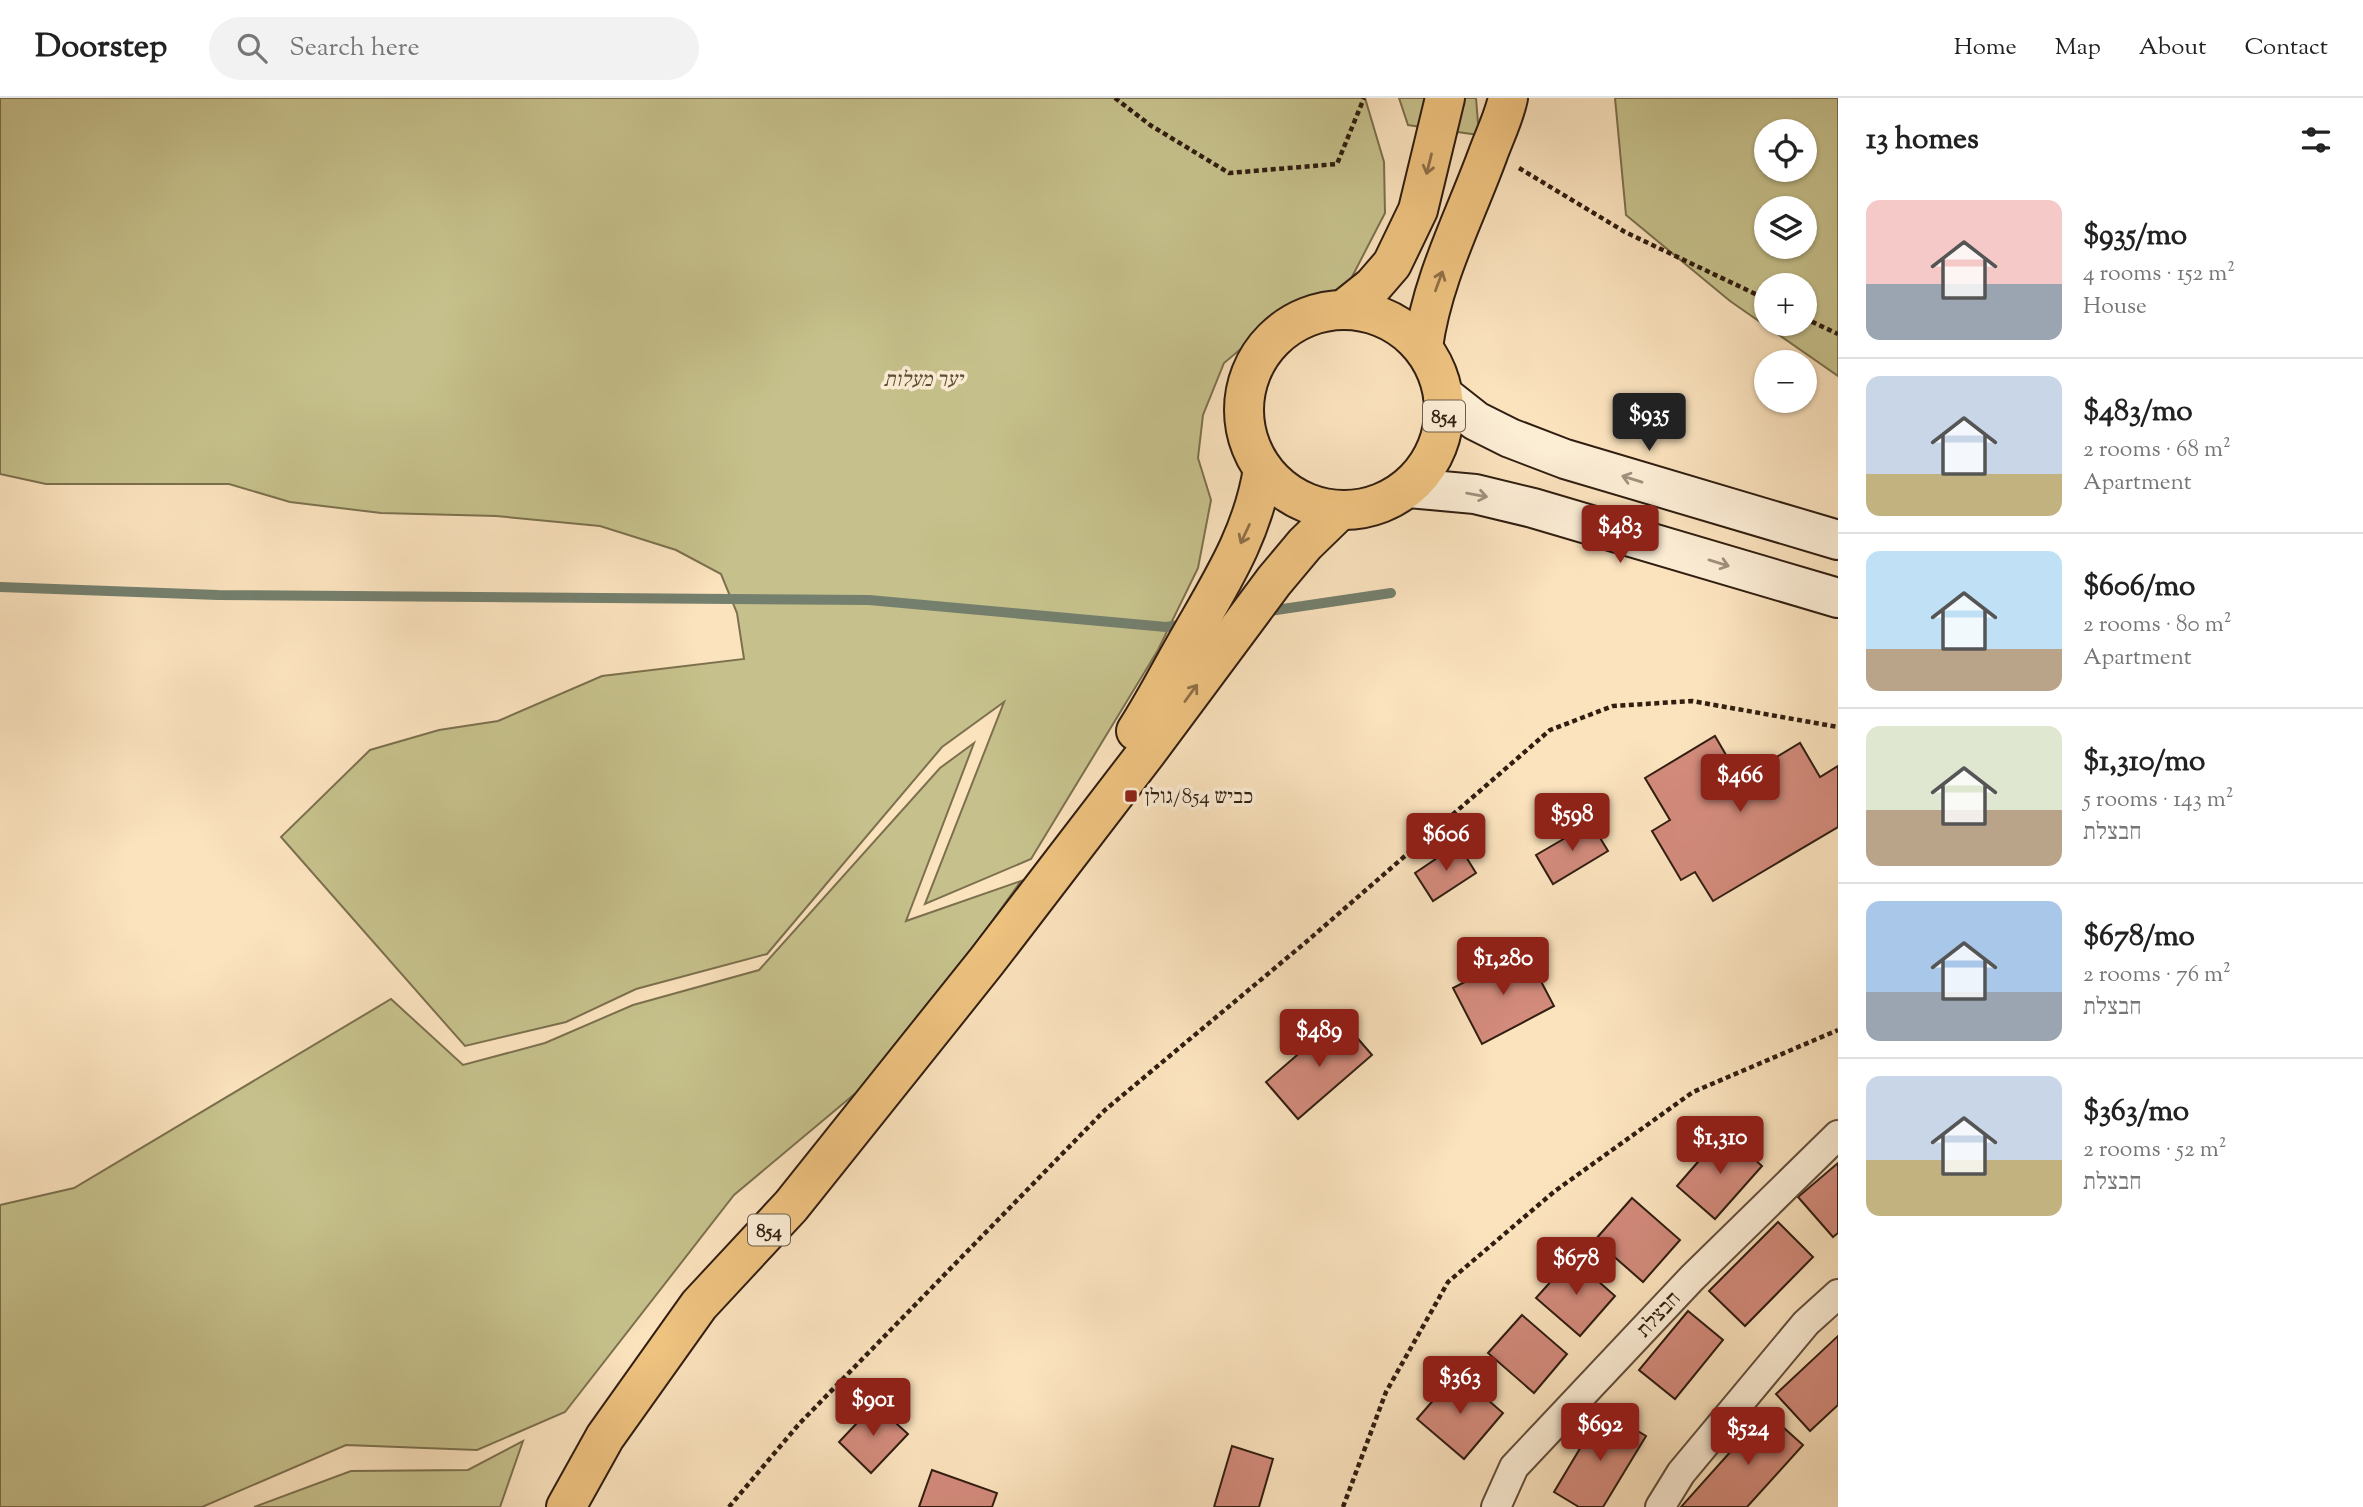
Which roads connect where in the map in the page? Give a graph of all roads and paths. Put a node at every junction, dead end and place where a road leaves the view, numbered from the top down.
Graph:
1 (1115, 98) edge
2 (1364, 98) edge
3 (1445, 98) edge
4 (1508, 98) edge
5 (1490, 151) junction
6 (1754, 293) edge
7 (1343, 310) junction
8 (1817, 324) edge
9 (1838, 334) edge
10 (1423, 347) junction
11 (1443, 395) junction
12 (1263, 469) junction
13 (1409, 488) junction
14 (1340, 509) junction
15 (1838, 540) edge
16 (1838, 598) edge
17 (1838, 727) edge
18 (986, 961) junction
19 (1838, 1030) edge
20 (1838, 1135) edge
21 (1838, 1294) edge
22 (566, 1507) edge
23 (729, 1507) edge
24 (1343, 1507) edge
25 (1496, 1507) edge
26 (1660, 1507) edge

1 - 2 path
3 -> 7 main road, 854
4 - 5 main road
5 - 6 path
10 -> 5 main road
7 - 10 main road, 854
7 - 12 main road, 854
8 - 9 path
10 - 11 main road, 854
11 - 13 main road, 854
15 -> 11 street
12 - 14 main road, 854
12 -> 18 main road, 854
13 - 14 main road, 854
13 -> 16 street
18 -> 14 main road, 854
17 - 23 path
18 - 22 main road, 854
19 - 24 path
20 - 25 street, חבצלת
21 - 26 street

